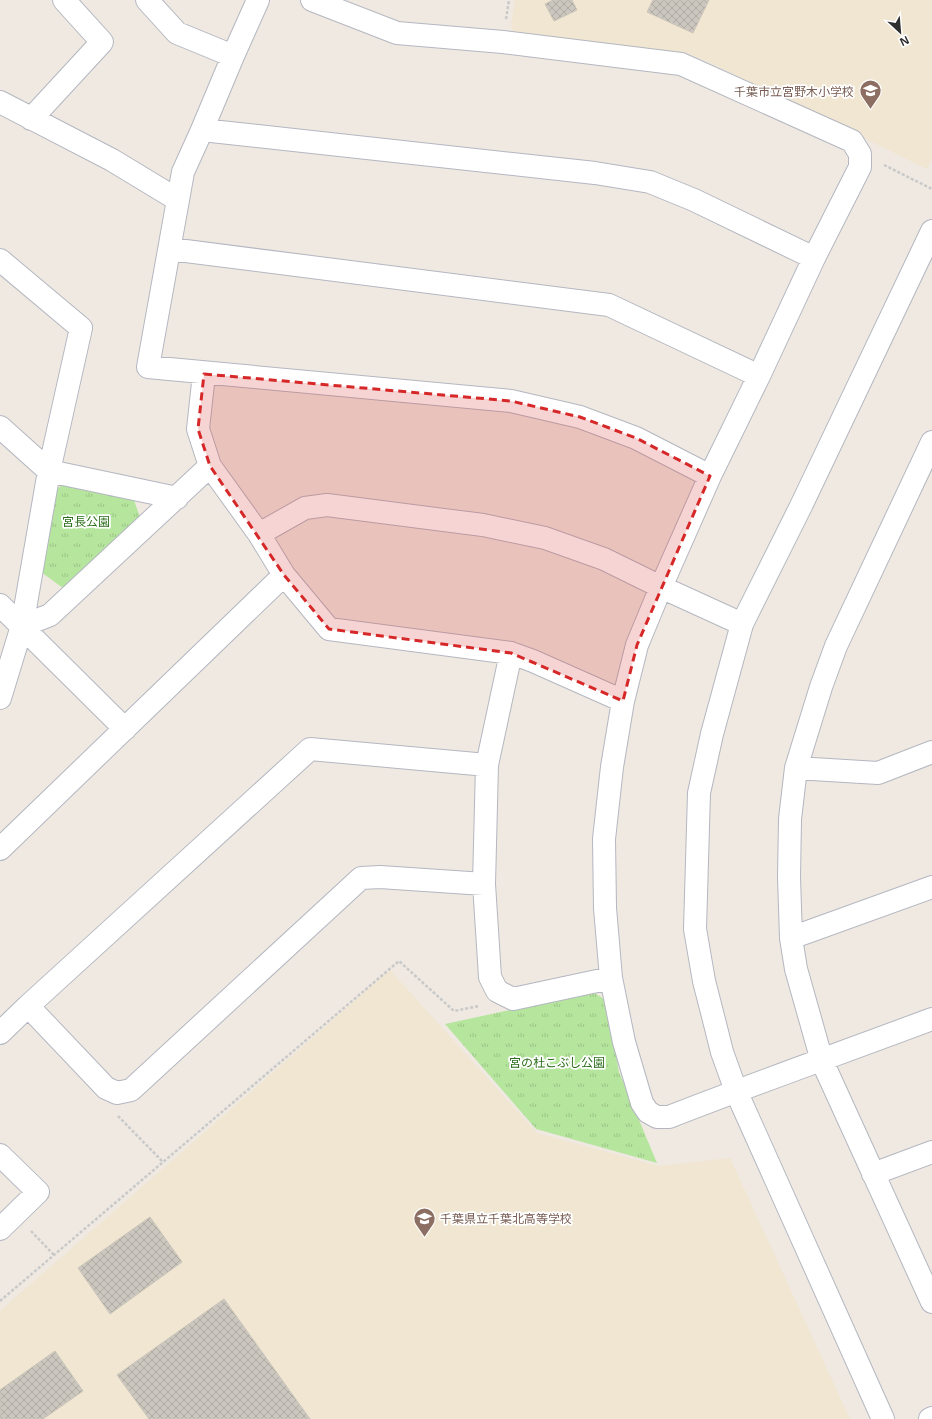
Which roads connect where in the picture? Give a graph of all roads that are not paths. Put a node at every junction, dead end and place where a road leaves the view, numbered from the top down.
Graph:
1 (64, 0) edge
2 (147, 0) edge
3 (258, 0) edge
4 (312, 0) edge
5 (233, 56) junction
6 (0, 102) edge
7 (31, 119) junction
8 (202, 130) junction
9 (178, 200) junction
10 (932, 232) edge
11 (170, 249) junction
12 (814, 258) junction
13 (0, 260) edge
14 (204, 374) junction
15 (760, 376) junction
16 (0, 428) edge
17 (932, 442) edge
18 (210, 466) junction
19 (49, 471) junction
20 (710, 476) junction
21 (177, 498) junction
22 (259, 534) junction
23 (284, 575) junction
24 (661, 587) junction
25 (0, 606) edge
26 (742, 624) junction
27 (22, 626) junction
28 (510, 653) junction
29 (0, 698) edge
30 (624, 701) junction
31 (125, 729) junction
32 (932, 752) edge
33 (486, 765) junction
34 (796, 768) junction
35 (0, 849) edge
36 (484, 884) junction
37 (932, 887) edge
38 (791, 938) junction
39 (611, 978) junction
40 (28, 1006) junction
41 (932, 1019) edge
42 (0, 1033) edge
43 (822, 1060) junction
44 (736, 1091) junction
45 (932, 1152) edge
46 (0, 1155) edge
47 (873, 1174) junction
48 (7, 1222) edge
49 (929, 1289) edge
50 (883, 1419) edge

1 - 7 street
2 - 5 street
3 - 5 street
4 - 12 street
5 - 8 street
6 - 7 street
7 - 9 street
8 - 9 street
8 - 12 street
9 - 11 street
10 - 26 street
11 - 14 street
11 - 15 street
12 - 15 street
13 - 19 street
14 - 18 street
14 - 20 street
15 - 20 street
16 - 19 street
17 - 34 street
18 - 21 street
18 - 22 street
19 - 21 street
19 - 27 street
20 - 24 street
21 - 27 street
22 - 23 street
22 - 24 street
23 - 28 street
23 - 31 street
24 - 26 street
24 - 30 street
25 - 27 street
26 - 44 street
27 - 29 street
27 - 31 street
28 - 30 street
28 - 33 street
30 - 39 street
31 - 35 street
32 - 34 street
33 - 36 street
33 - 40 street
34 - 38 street
36 - 39 street
36 - 40 street
37 - 38 street
38 - 43 street
39 - 44 street
40 - 42 street
41 - 43 street
43 - 44 street
43 - 47 street
44 - 50 street
45 - 47 street
46 - 48 street
47 - 49 street

